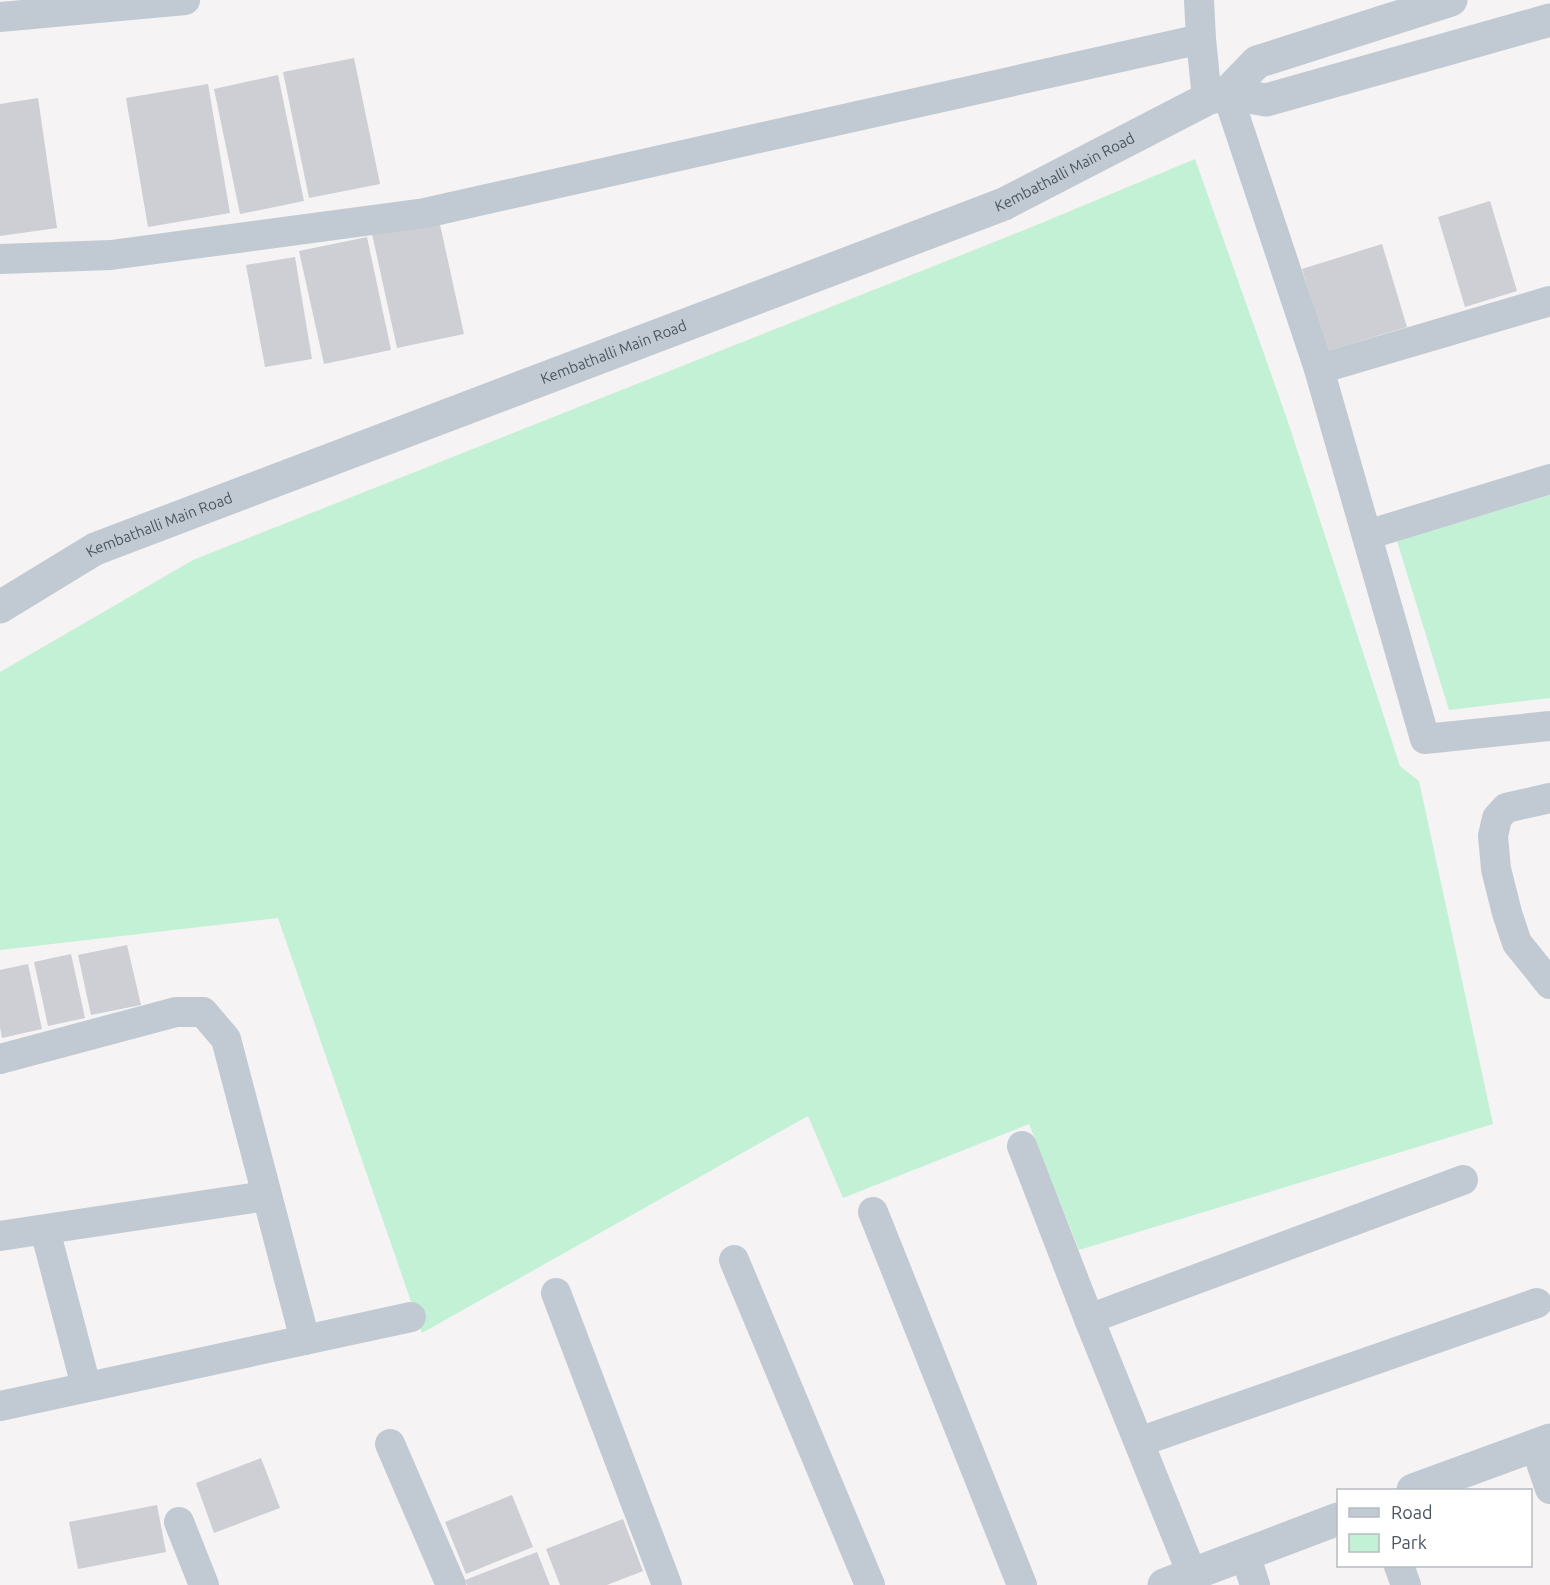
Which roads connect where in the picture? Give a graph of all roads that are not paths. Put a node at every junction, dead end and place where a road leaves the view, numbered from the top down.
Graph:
1 (185, 0) edge
2 (1199, 0) edge
3 (1451, 0) edge
4 (0, 17) edge
5 (1550, 20) edge
6 (1201, 39) junction
7 (1217, 96) junction
8 (0, 259) edge
9 (1550, 301) edge
10 (1319, 369) junction
11 (1550, 479) edge
12 (1367, 535) junction
13 (0, 608) edge
14 (1550, 726) edge
15 (1550, 798) edge
16 (1550, 984) edge
17 (0, 1059) edge
18 (1022, 1146) dead end
19 (1463, 1180) dead end
20 (266, 1196) junction
21 (873, 1212) dead end
22 (45, 1230) junction
23 (0, 1236) edge
24 (735, 1260) dead end
25 (556, 1293) dead end
26 (1537, 1303) dead end
27 (411, 1317) dead end
28 (1089, 1319) junction
29 (305, 1340) junction
30 (86, 1386) junction
31 (0, 1406) edge
32 (1139, 1442) junction
33 (1542, 1442) edge
34 (390, 1444) dead end
35 (1418, 1489) edge
36 (1550, 1489) edge
37 (1337, 1519) edge
38 (179, 1522) dead end
39 (1245, 1554) junction
40 (1399, 1567) edge
41 (1178, 1580) edge
42 (204, 1585) edge
43 (451, 1585) edge
44 (667, 1585) edge
45 (870, 1585) edge
46 (1022, 1585) edge
47 (1255, 1585) edge
48 (1406, 1585) edge

1 - 4 street
2 - 6 street
3 - 7 street, Kembathalli Main Road
5 - 7 street
6 - 7 street
6 - 8 street
7 - 10 street
7 - 13 street, Kembathalli Main Road
9 - 10 street
10 - 12 street
11 - 12 street
12 - 14 street
15 - 16 street
17 - 20 street
18 - 28 street
19 - 28 street
20 - 22 street
20 - 29 street
21 - 46 street
22 - 23 street
22 - 30 street
24 - 45 street
25 - 44 street
26 - 32 street
27 - 29 street
28 - 32 street
29 - 30 street
30 - 31 street
32 - 41 street
33 - 35 street
33 - 36 street
34 - 43 street
37 - 39 street
38 - 42 street
39 - 41 street
39 - 47 street
40 - 48 street

